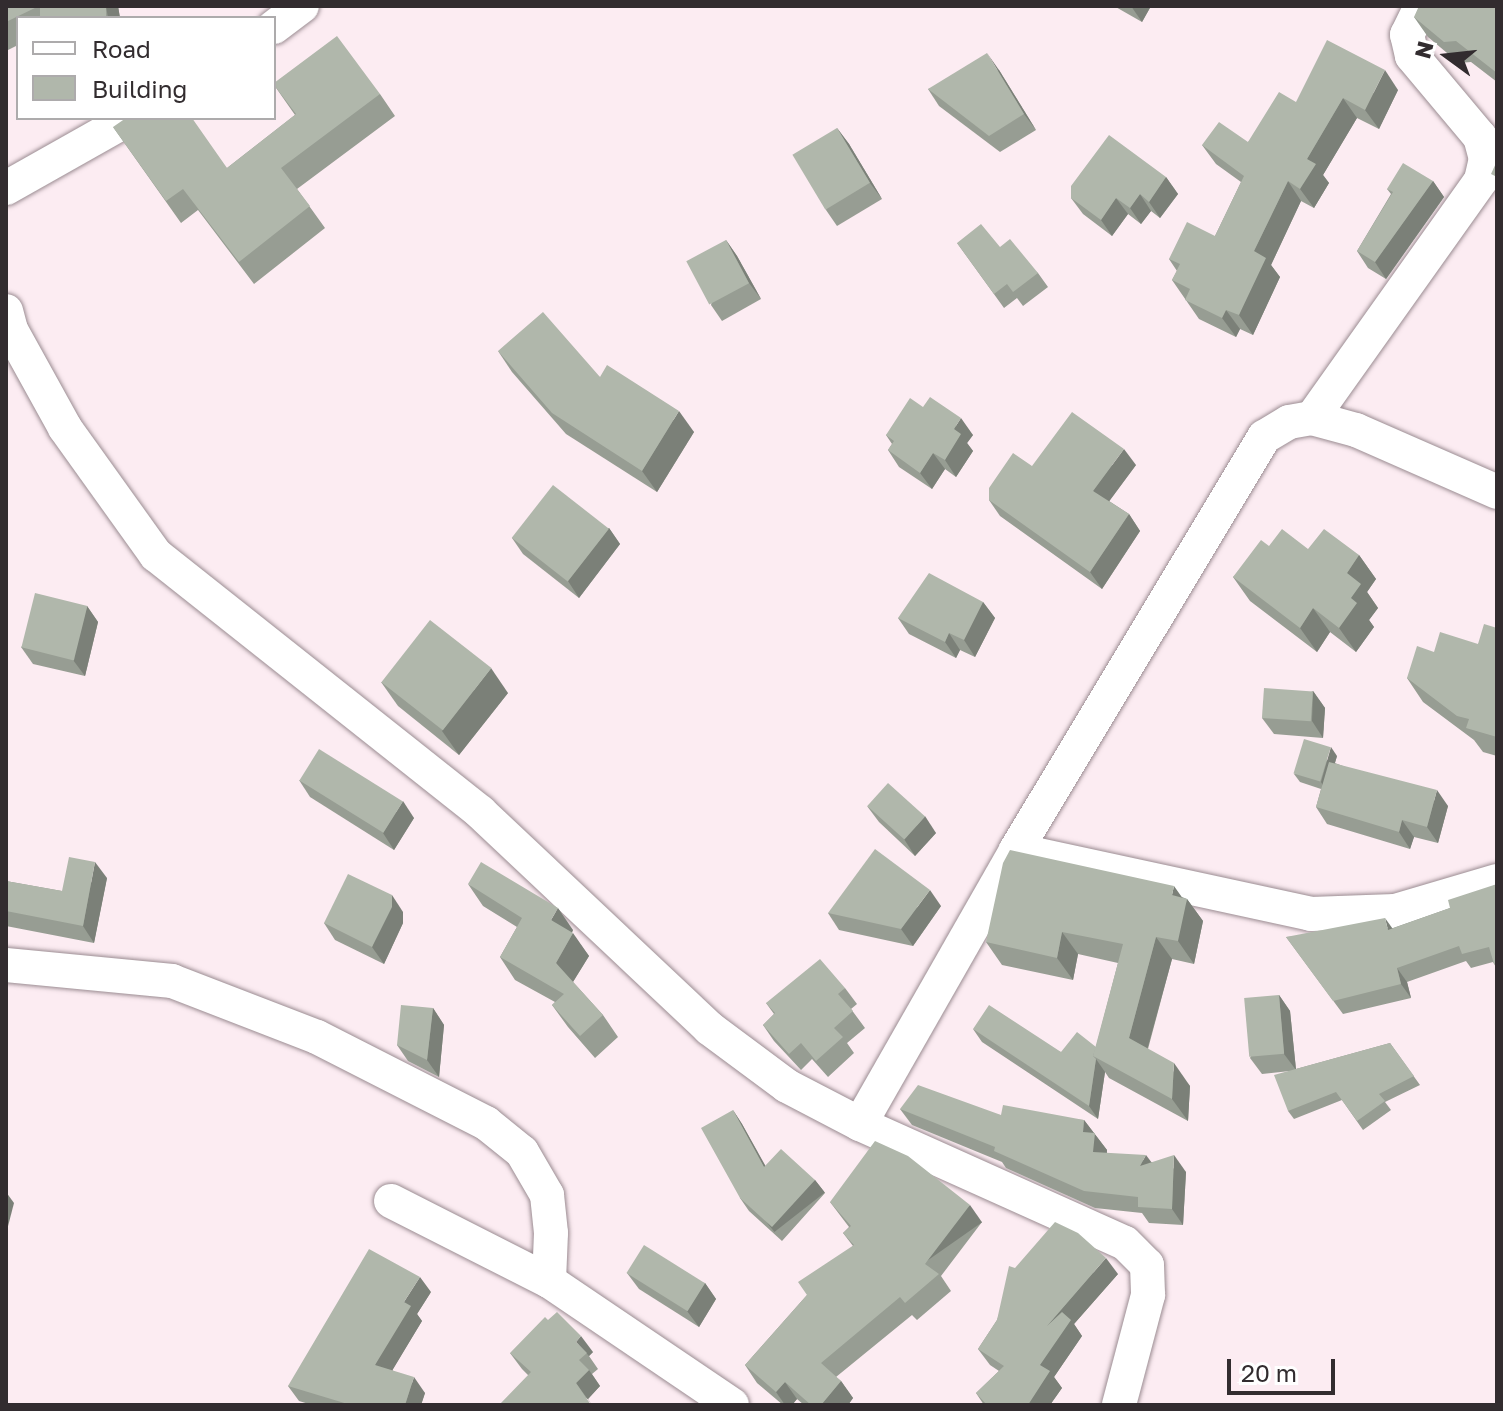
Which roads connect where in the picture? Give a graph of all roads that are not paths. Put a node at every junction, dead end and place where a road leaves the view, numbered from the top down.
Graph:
1 (302, 6) edge
2 (1421, 6) edge
3 (276, 26) edge
4 (126, 120) edge
5 (6, 188) edge
6 (8, 329) edge
7 (1312, 418) junction
8 (1497, 492) edge
9 (1016, 850) junction
10 (1497, 881) edge
11 (6, 965) edge
12 (860, 1124) junction
13 (391, 1201) dead end
14 (549, 1281) junction
15 (732, 1405) edge
16 (1119, 1405) edge

1 - 3 street
2 - 7 street
4 - 5 street
6 - 12 street
7 - 8 street
7 - 9 street
9 - 10 street
9 - 12 street
11 - 14 street
12 - 16 street
13 - 14 street
14 - 15 street

